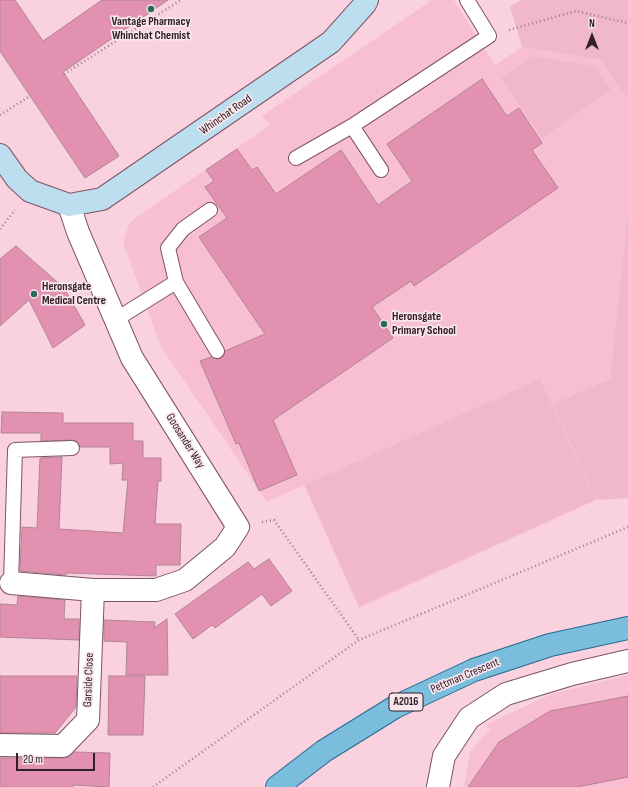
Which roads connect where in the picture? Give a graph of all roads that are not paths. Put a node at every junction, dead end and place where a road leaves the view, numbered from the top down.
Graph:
1 (367, 0) edge
2 (466, 0) edge
3 (352, 126) junction
4 (0, 155) edge
5 (296, 158) dead end
6 (381, 170) dead end
7 (69, 205) junction
8 (210, 210) dead end
9 (176, 282) junction
10 (115, 320) junction
11 (217, 351) dead end
12 (72, 448) dead end
13 (12, 583) joint
14 (93, 590) junction
15 (628, 628) edge
16 (628, 661) edge
17 (0, 745) edge
18 (277, 787) edge
19 (438, 787) edge

1 - 7 street, Whinchat Road
2 - 3 lane
3 - 5 lane
3 - 6 lane
4 - 7 street
7 - 10 street, Goosander Way
8 - 9 lane
9 - 10 lane
9 - 11 lane
10 - 14 street, Goosander Way
12 - 13 lane
13 - 14 street
14 - 17 street, Garside Close
15 - 18 main road, Pettman Crescent / A2016
16 - 19 street

